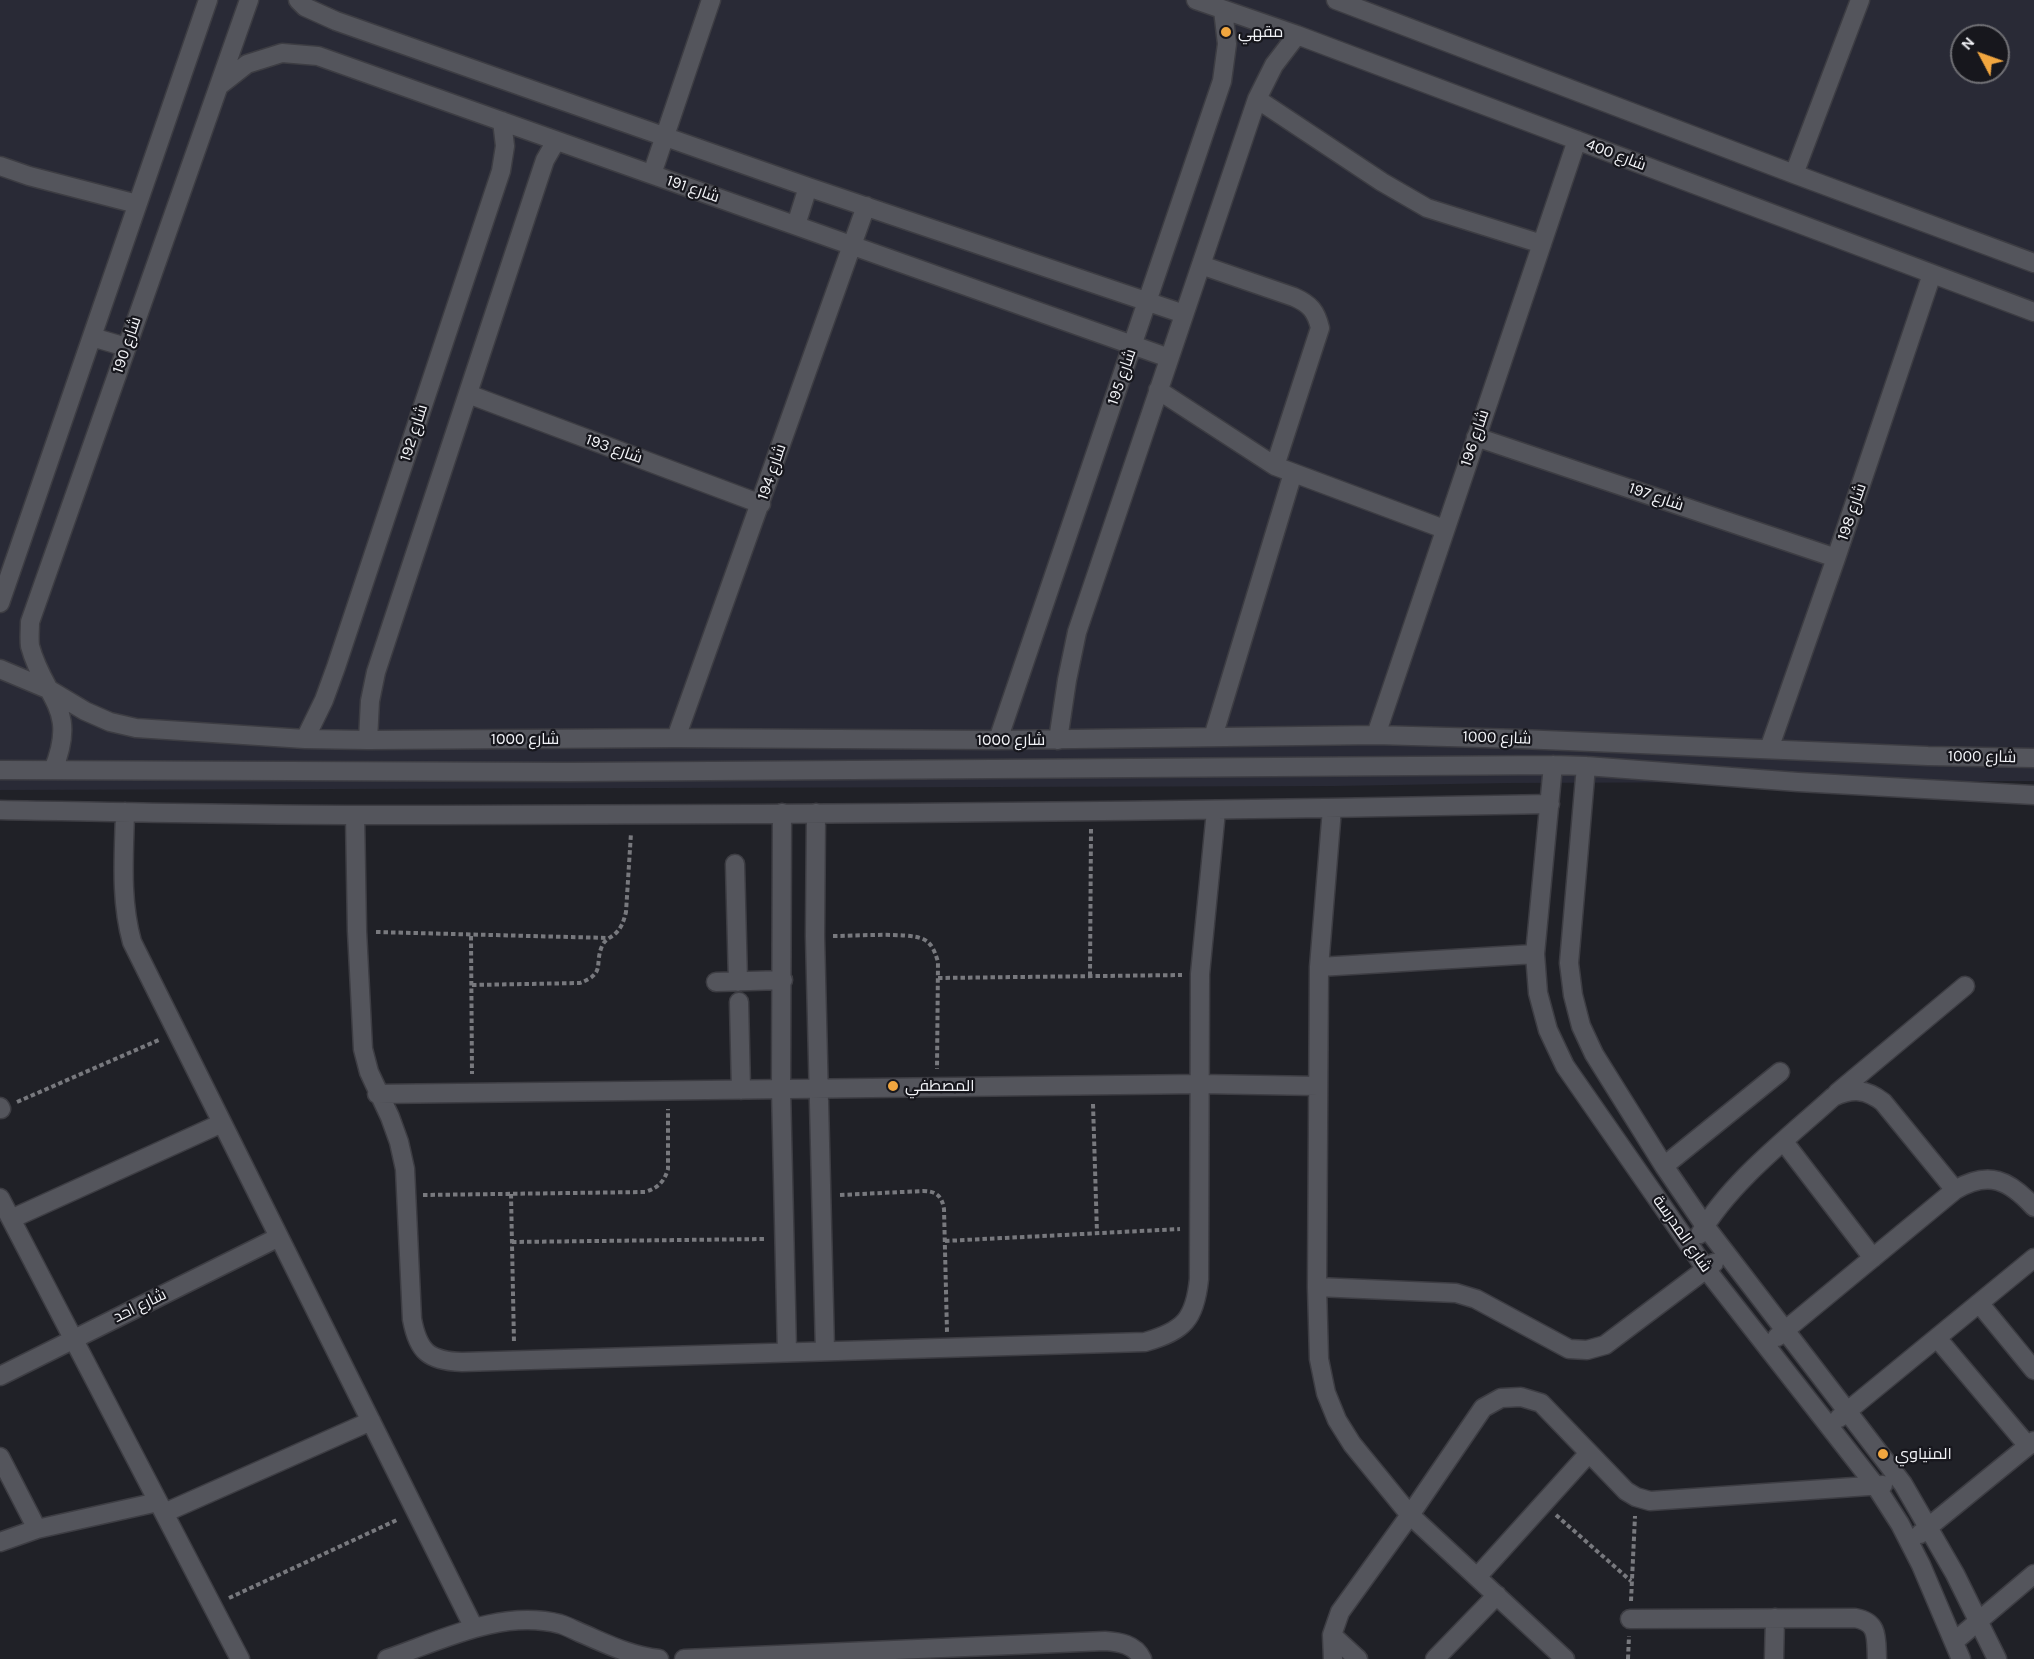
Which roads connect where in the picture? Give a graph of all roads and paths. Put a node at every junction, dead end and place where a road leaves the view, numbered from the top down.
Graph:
1 (208, 0) edge
2 (249, 0) edge
3 (298, 0) edge
4 (711, 0) edge
5 (1196, 0) edge
6 (1336, 0) edge
7 (1860, 0) edge
8 (1223, 10) junction
9 (1297, 35) junction
10 (219, 86) junction
11 (1257, 99) junction
12 (502, 121) junction
13 (665, 136) junction
14 (1577, 140) junction
15 (556, 141) junction
16 (0, 166) edge
17 (652, 174) junction
18 (1794, 174) junction
19 (808, 187) junction
20 (137, 204) junction
21 (866, 206) junction
22 (796, 225) junction
23 (1542, 244) junction
24 (852, 245) junction
25 (2034, 263) edge
26 (1201, 265) junction
27 (1932, 274) junction
28 (1148, 302) junction
29 (2034, 312) edge
30 (1184, 314) junction
31 (92, 337) junction
32 (1133, 345) junction
33 (126, 347) junction
34 (1169, 358) junction
35 (1158, 390) junction
36 (468, 394) junction
37 (1476, 437) junction
38 (1275, 466) junction
39 (1293, 473) junction
40 (761, 504) junction
41 (1444, 530) junction
42 (1836, 558) junction
43 (0, 603) edge
44 (0, 669) edge
45 (50, 690) junction
46 (1376, 735) junction
47 (1213, 737) junction
48 (676, 738) junction
49 (305, 739) junction
50 (368, 740) junction
51 (998, 740) junction
52 (1058, 740) junction
53 (1769, 749) junction
54 (2034, 758) edge
55 (1553, 765) junction
56 (1586, 766) junction
57 (0, 770) edge
58 (53, 770) junction
59 (2034, 795) edge
60 (1551, 804) junction
61 (1332, 809) junction
62 (0, 810) edge
63 (1216, 811) junction
64 (125, 812) junction
65 (1091, 812) junction
66 (782, 813) junction
67 (816, 813) junction
68 (633, 814) junction
69 (355, 815) junction
70 (735, 864) dead end
71 (357, 931) junction
72 (471, 936) junction
73 (782, 936) junction
74 (815, 936) junction
75 (608, 938) junction
76 (1535, 954) junction
77 (1319, 967) junction
78 (1200, 974) junction
79 (1090, 976) junction
80 (938, 978) junction
81 (783, 980) junction
82 (716, 982) dead end
83 (738, 982) junction
84 (472, 985) junction
85 (1965, 986) dead end
86 (739, 1002) dead end
87 (177, 1033) junction
88 (1780, 1072) dead end
89 (1200, 1084) junction
90 (1093, 1085) junction
91 (1318, 1086) junction
92 (937, 1087) junction
93 (781, 1089) junction
94 (818, 1089) junction
95 (668, 1090) junction
96 (741, 1090) junction
97 (472, 1093) junction
98 (378, 1094) junction
99 (1833, 1096) junction
100 (1, 1108) edge
101 (222, 1123) junction
102 (1784, 1142) junction
103 (1664, 1166) junction
104 (1955, 1190) junction
105 (511, 1194) junction
106 (407, 1195) junction
107 (821, 1196) junction
108 (0, 1198) edge
109 (2034, 1207) edge
110 (11, 1219) junction
111 (1705, 1226) junction
112 (1199, 1228) junction
113 (1097, 1233) junction
114 (279, 1237) junction
115 (784, 1239) junction
116 (945, 1241) junction
117 (512, 1242) junction
118 (1692, 1249) junction
119 (1726, 1253) junction
120 (1873, 1258) junction
121 (2034, 1258) edge
122 (1706, 1269) junction
123 (1317, 1287) junction
124 (1979, 1304) junction
125 (1785, 1331) junction
126 (1937, 1338) junction
127 (74, 1339) junction
128 (948, 1347) junction
129 (1766, 1347) junction
130 (825, 1351) junction
131 (787, 1352) junction
132 (515, 1360) junction
133 (2034, 1370) edge
134 (0, 1376) edge
135 (1847, 1412) junction
136 (371, 1421) junction
137 (1828, 1427) junction
138 (2031, 1443) edge
139 (1589, 1453) junction
140 (0, 1457) edge
141 (1903, 1484) junction
142 (1875, 1485) junction
143 (1636, 1497) junction
144 (1543, 1504) junction
145 (161, 1507) junction
146 (416, 1511) junction
147 (1410, 1515) junction
148 (1929, 1527) junction
149 (37, 1529) junction
150 (0, 1542) edge
151 (1909, 1542) junction
152 (2034, 1574) edge
153 (1477, 1577) junction
154 (1632, 1582) junction
155 (1497, 1595) junction
156 (212, 1606) junction
157 (1774, 1618) junction
158 (1630, 1619) junction
159 (1980, 1621) junction
160 (474, 1628) junction
161 (1332, 1635) junction
162 (1954, 1641) junction
163 (240, 1659) edge
164 (387, 1659) edge
165 (659, 1659) edge
166 (684, 1659) edge
167 (1142, 1659) edge
168 (1333, 1659) edge
169 (1358, 1659) edge
170 (1435, 1659) edge
171 (1565, 1659) edge
172 (1628, 1659) edge
173 (1774, 1659) edge
174 (1877, 1659) edge
175 (1961, 1659) edge
176 (1997, 1659) edge

1 - 20 street
2 - 10 street, شارع 190
3 - 13 street
4 - 13 street
5 - 8 street, شارع 400
6 - 18 street
7 - 18 street
8 - 9 street, شارع 400
8 - 28 street, شارع 195
9 - 11 street
9 - 14 street, شارع 400
10 - 12 street, شارع 191
10 - 33 street, شارع 190
11 - 23 street
11 - 26 street
12 - 15 street, شارع 191
12 - 49 street, شارع 192
13 - 17 street
13 - 19 street
14 - 23 street, شارع 196
14 - 27 street, شارع 400
15 - 17 street, شارع 191
15 - 36 street
16 - 20 street
17 - 22 street, شارع 191
18 - 25 street
19 - 21 street
19 - 22 street
20 - 31 street
21 - 24 street, شارع 194
21 - 28 street
22 - 24 street, شارع 191
23 - 37 street, شارع 196
24 - 32 street, شارع 191
24 - 40 street, شارع 194
26 - 30 street
26 - 38 street
27 - 29 street, شارع 400
27 - 42 street, شارع 198
28 - 30 street
28 - 32 street, شارع 195
30 - 34 street
31 - 33 street
31 - 43 street
32 - 34 street, شارع 191
32 - 51 street, شارع 195
33 - 45 street, شارع 190
34 - 35 street
35 - 38 street
35 - 52 street
36 - 40 street, شارع 193
36 - 50 street
37 - 41 street, شارع 196
37 - 42 street, شارع 197
38 - 39 street
39 - 41 street
39 - 47 street
40 - 48 street, شارع 194
41 - 46 street, شارع 196
42 - 53 street, شارع 198
44 - 45 street, شارع 1000
45 - 49 street, شارع 1000
45 - 58 street, شارع 190
46 - 47 street, شارع 1000
46 - 53 street, شارع 1000
47 - 52 street, شارع 1000
48 - 50 street, شارع 1000
48 - 51 street, شارع 1000
49 - 50 street, شارع 1000
51 - 52 street, شارع 1000
53 - 54 street, شارع 1000
55 - 56 street, شارع 1000
55 - 58 street, شارع 1000
55 - 60 street, شارع المدرسة
56 - 59 street, شارع 1000
56 - 103 street, شارع المدرسة
57 - 58 street, شارع 1000
60 - 61 street
60 - 76 street, شارع المدرسة
61 - 63 street
61 - 77 street
62 - 64 street
63 - 65 street
63 - 78 street
64 - 69 street
64 - 87 street
65 - 67 street
65 - 79 path
66 - 67 street
66 - 68 street
66 - 73 street
67 - 74 street
68 - 69 street
68 - 75 path
69 - 71 street
70 - 83 street
71 - 72 path
71 - 98 street
72 - 75 path
72 - 84 path
73 - 74 street
73 - 81 street
74 - 80 path
74 - 94 street
75 - 84 path
76 - 77 street
76 - 118 street, شارع المدرسة
77 - 91 street
78 - 79 path
78 - 89 street
79 - 80 path
80 - 92 path
81 - 83 street
81 - 93 street
82 - 83 street
84 - 97 path
85 - 99 street
86 - 96 street
87 - 100 path
87 - 101 street
88 - 103 street
89 - 90 street
89 - 91 street
89 - 112 street
90 - 92 street
90 - 113 path
91 - 123 street
92 - 94 street
93 - 94 street
93 - 96 street
93 - 115 street
94 - 107 street
95 - 96 street
95 - 97 street
95 - 105 path
97 - 98 street
98 - 106 street
99 - 102 street
99 - 104 street
101 - 110 street
101 - 114 street
102 - 111 street
102 - 120 street
103 - 111 street, شارع المدرسة
104 - 109 street
104 - 120 street
105 - 106 path
105 - 117 path
106 - 132 street
107 - 116 path
107 - 130 street
108 - 110 street
110 - 127 street
111 - 118 street
111 - 119 street, شارع المدرسة
112 - 113 path
112 - 128 street
113 - 116 path
114 - 127 street, شارع احد
114 - 136 street
115 - 117 path
115 - 131 street
116 - 128 path
117 - 132 path
118 - 122 street, شارع المدرسة
119 - 122 street
119 - 125 street, شارع المدرسة
120 - 125 street
121 - 124 street
122 - 123 street
122 - 129 street, شارع المدرسة
123 - 147 street
124 - 126 street
124 - 133 street
125 - 129 street
125 - 135 street, شارع المدرسة
126 - 135 street
126 - 138 street
127 - 134 street, شارع احد
127 - 145 street
128 - 130 street
129 - 137 street, شارع المدرسة
130 - 131 street
131 - 132 street
135 - 137 street
135 - 141 street, شارع المدرسة
136 - 145 street
136 - 146 street
137 - 142 street, شارع المدرسة
138 - 148 street
139 - 143 street
139 - 144 street
139 - 147 street
140 - 149 street
141 - 142 street
141 - 148 street, شارع المدرسة
142 - 143 street
142 - 151 street, شارع المدرسة
143 - 154 path
144 - 153 street
144 - 154 path
145 - 149 street
145 - 156 street
146 - 156 path
146 - 160 street
147 - 153 street
147 - 161 street
148 - 151 street
148 - 159 street, شارع المدرسة
149 - 150 street
151 - 162 street, شارع المدرسة
152 - 159 street
153 - 155 street
154 - 158 path
155 - 170 street
155 - 171 street
156 - 163 street
157 - 158 street
157 - 173 street
157 - 174 street
158 - 172 path
159 - 162 street
159 - 176 street, شارع المدرسة
160 - 164 street
160 - 165 street
161 - 168 street
161 - 169 street
162 - 175 street, شارع المدرسة
166 - 167 street

